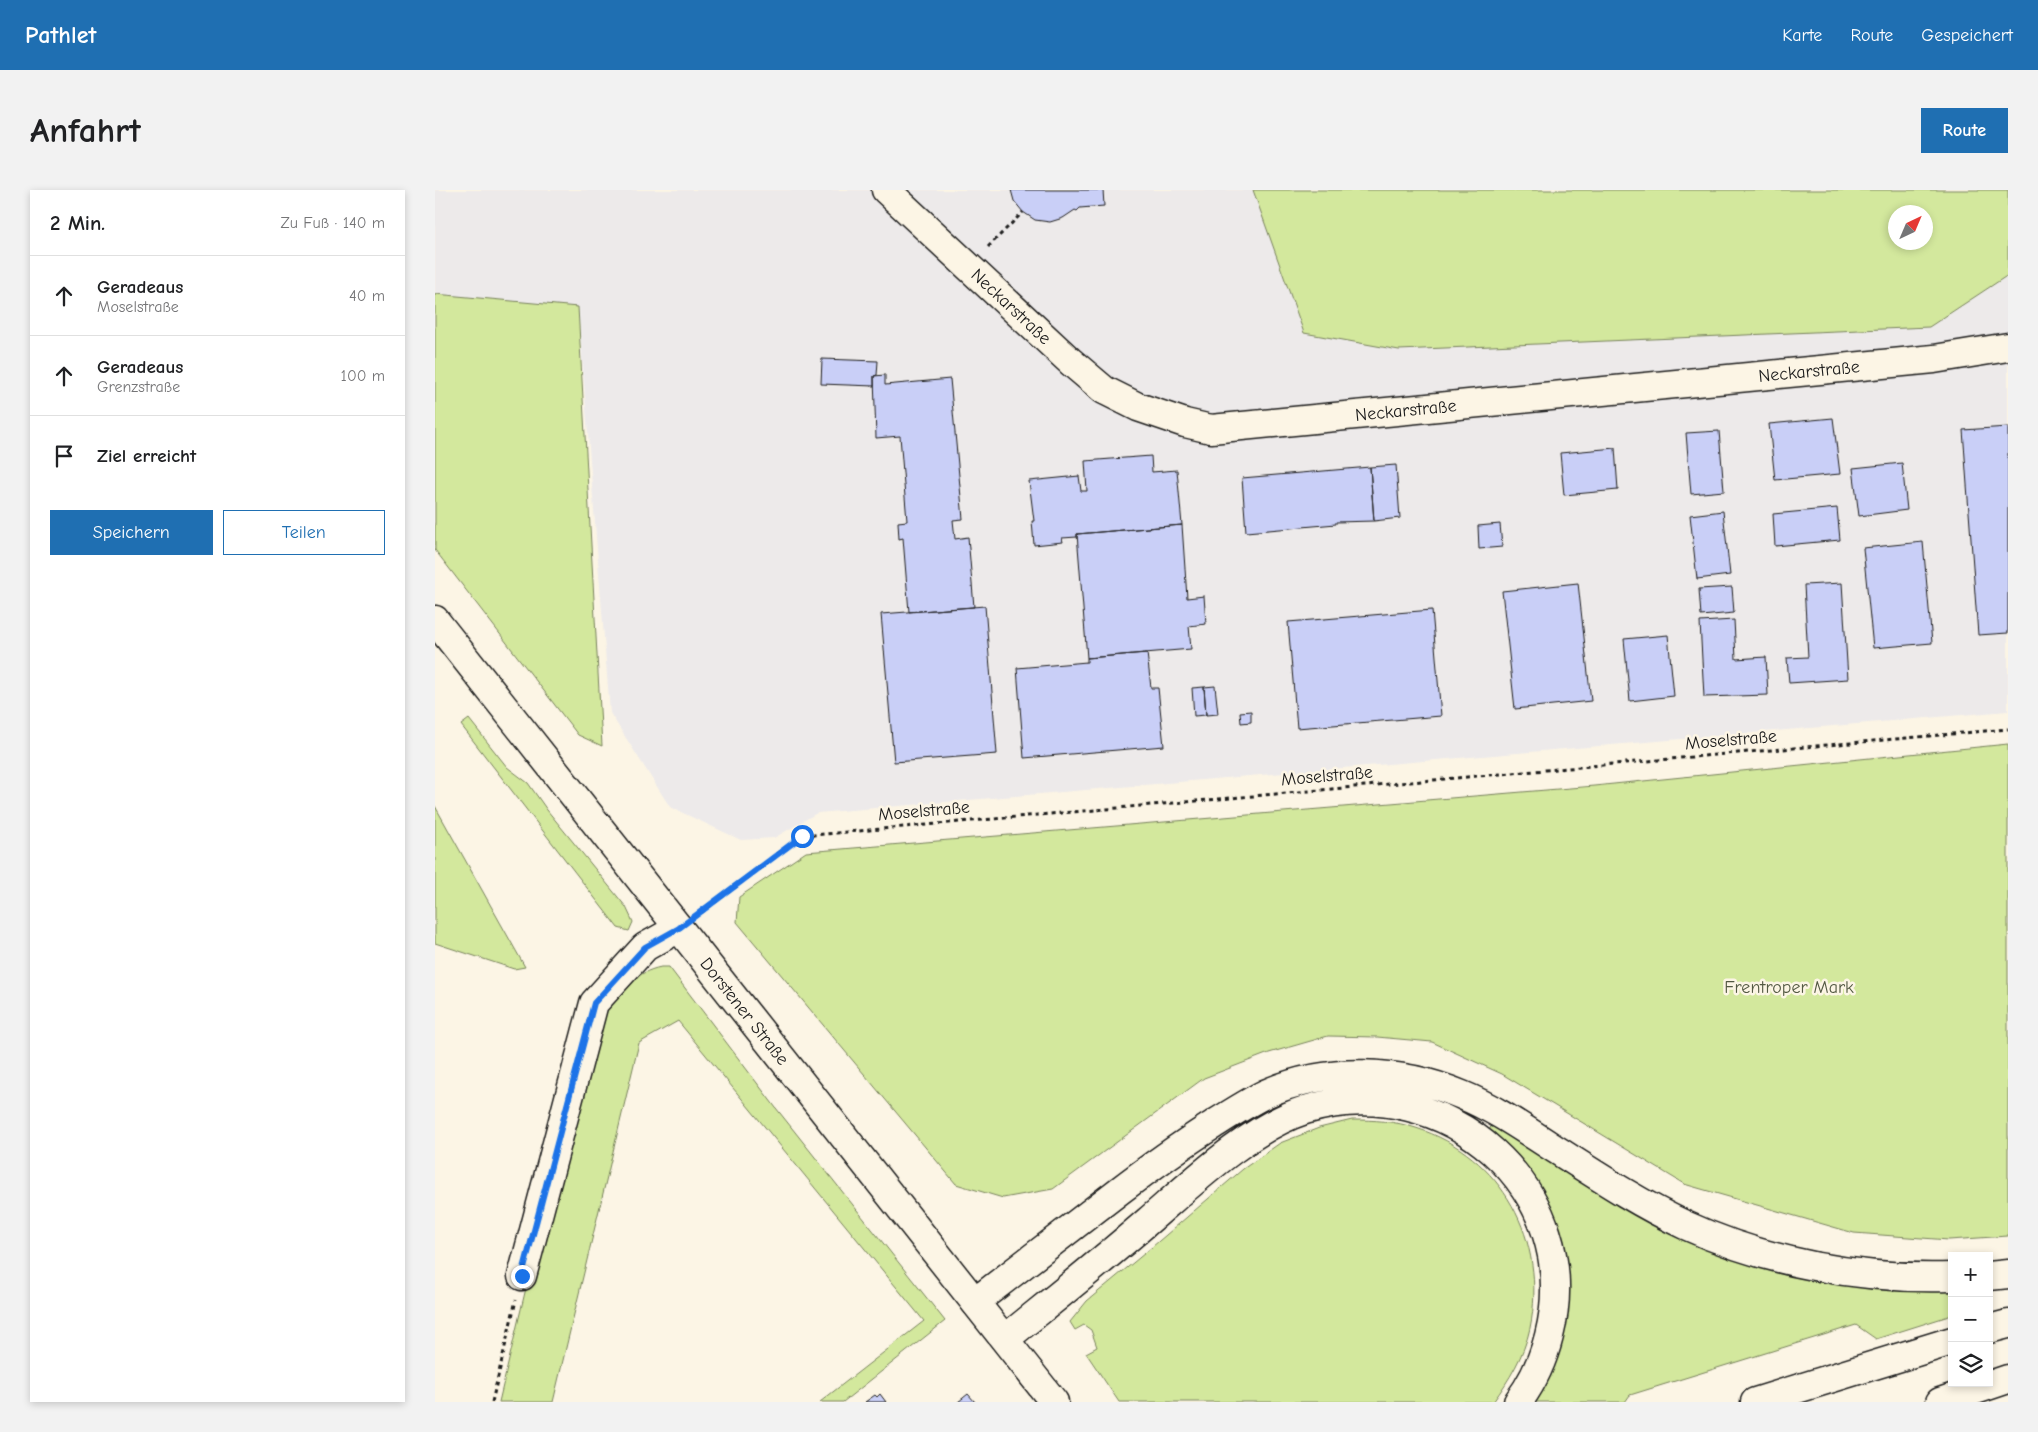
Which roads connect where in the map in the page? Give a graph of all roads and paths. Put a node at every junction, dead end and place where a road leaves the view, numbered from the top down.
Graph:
1 (886, 190) edge
2 (1023, 212) dead end
3 (967, 266) junction
4 (2008, 347) edge
5 (435, 620) edge
6 (2008, 729) edge
7 (679, 928) junction
8 (2008, 1274) edge
9 (522, 1276) joint
10 (1993, 1276) edge
11 (1948, 1277) edge
12 (975, 1302) junction
13 (2008, 1324) edge
14 (1993, 1329) edge
15 (1005, 1339) junction
16 (1949, 1342) edge
17 (2008, 1379) edge
18 (492, 1402) edge
19 (1054, 1402) edge
20 (1518, 1402) edge
21 (1755, 1402) edge
22 (1940, 1402) edge

1 - 3 main road, Neckarstraße
2 - 3 path
3 - 4 main road, Neckarstraße
5 - 7 main road, Dorstener Straße
6 - 7 path, Moselstraße
7 - 9 main road
7 - 12 main road, Dorstener Straße
8 - 10 main road
9 - 18 path
11 - 12 main road
12 - 15 main road, Dorstener Straße
13 - 14 main road
15 - 19 main road, Dorstener Straße
15 - 20 main road
16 - 21 main road
17 - 22 main road

